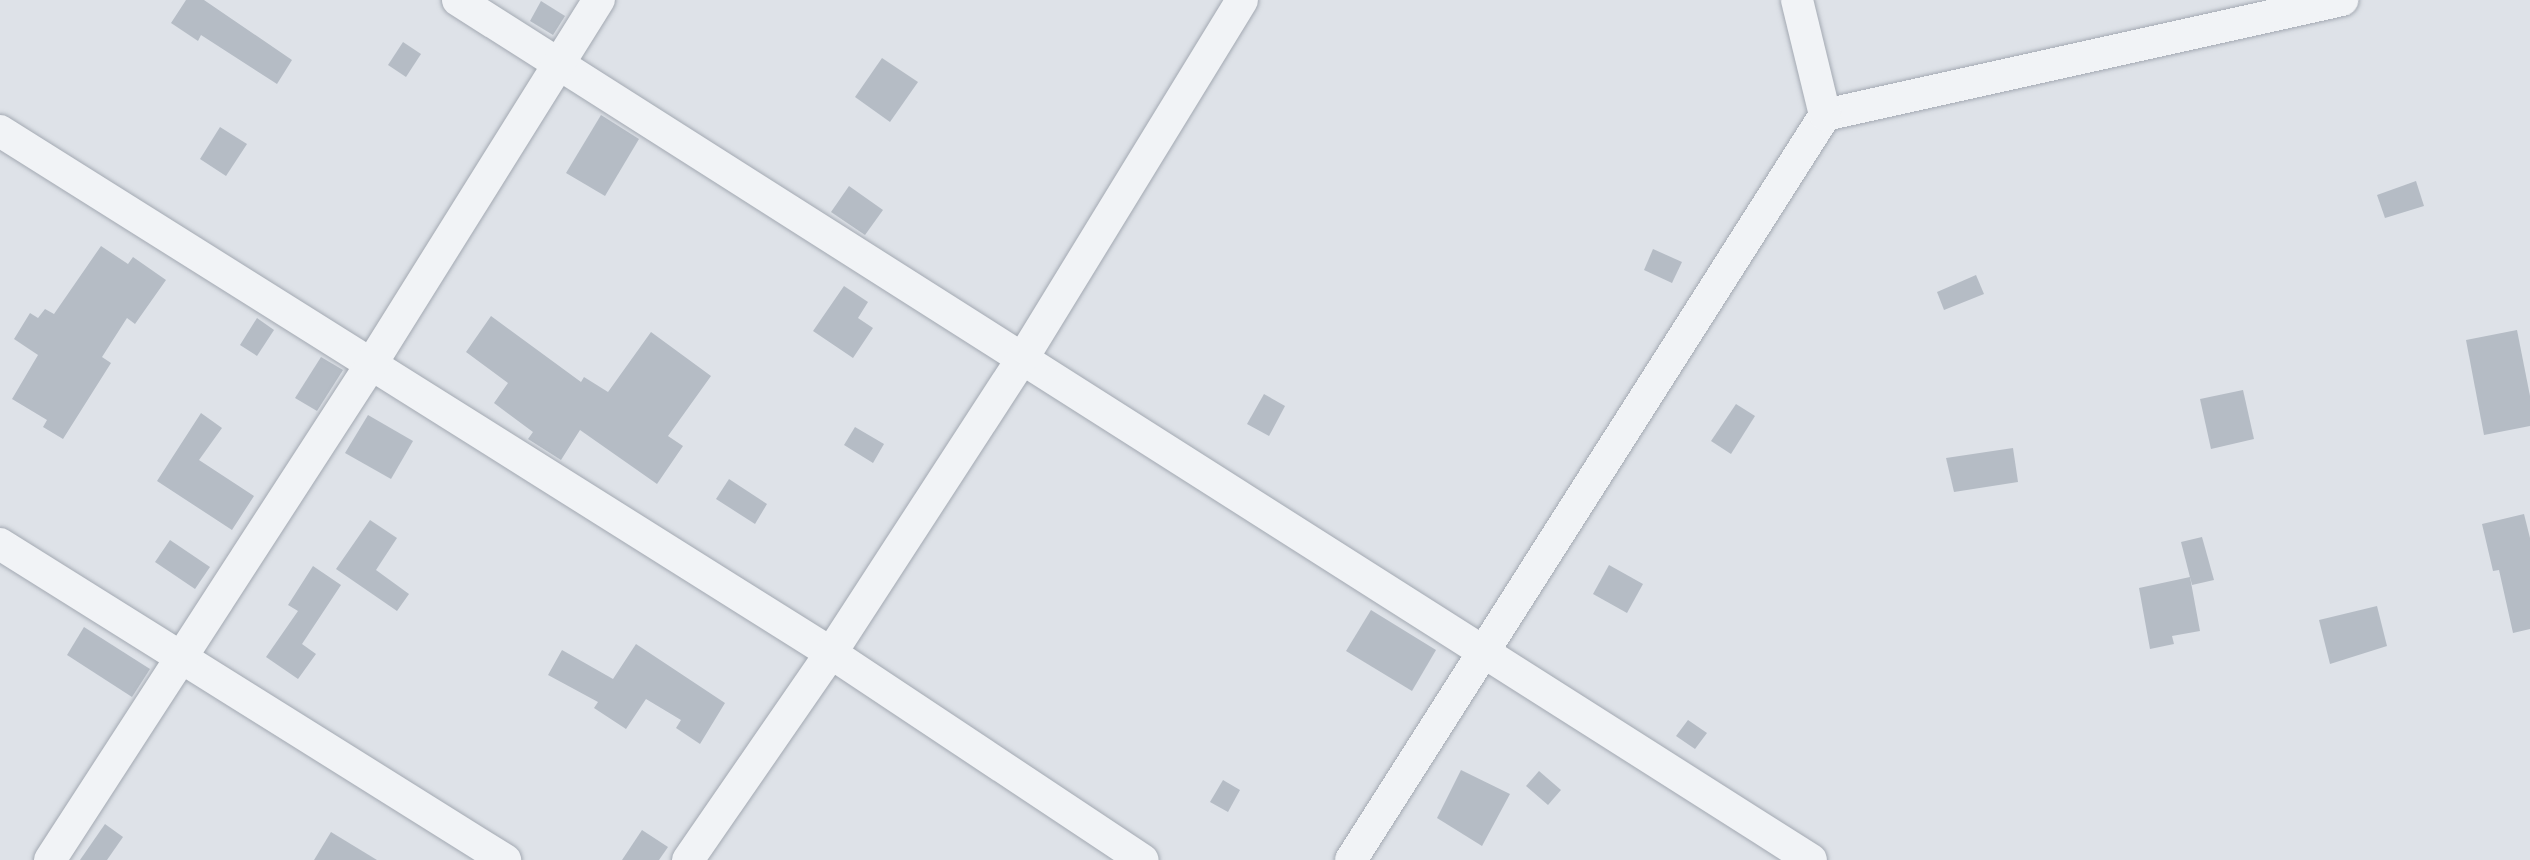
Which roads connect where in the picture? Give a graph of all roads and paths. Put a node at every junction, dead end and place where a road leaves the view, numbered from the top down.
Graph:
1 (458, 0) edge
2 (598, 0) edge
3 (1242, 0) edge
4 (1797, 0) edge
5 (2342, 0) edge
6 (561, 65) junction
7 (1824, 115) junction
8 (0, 131) edge
9 (1024, 356) junction
10 (370, 366) junction
11 (0, 544) edge
12 (1480, 652) junction
13 (832, 653) junction
14 (180, 654) junction
15 (50, 860) edge
16 (505, 860) edge
17 (688, 860) edge
18 (1143, 860) edge
19 (1352, 860) edge
20 (1811, 860) edge

1 - 6 street
2 - 6 street
3 - 9 street
4 - 7 street
5 - 7 street
6 - 9 street
6 - 10 street
7 - 12 street
8 - 10 street
9 - 12 street
9 - 13 street
10 - 13 street
10 - 14 street
11 - 14 street
12 - 19 street
12 - 20 street
13 - 17 street
13 - 18 street
14 - 15 street
14 - 16 street

